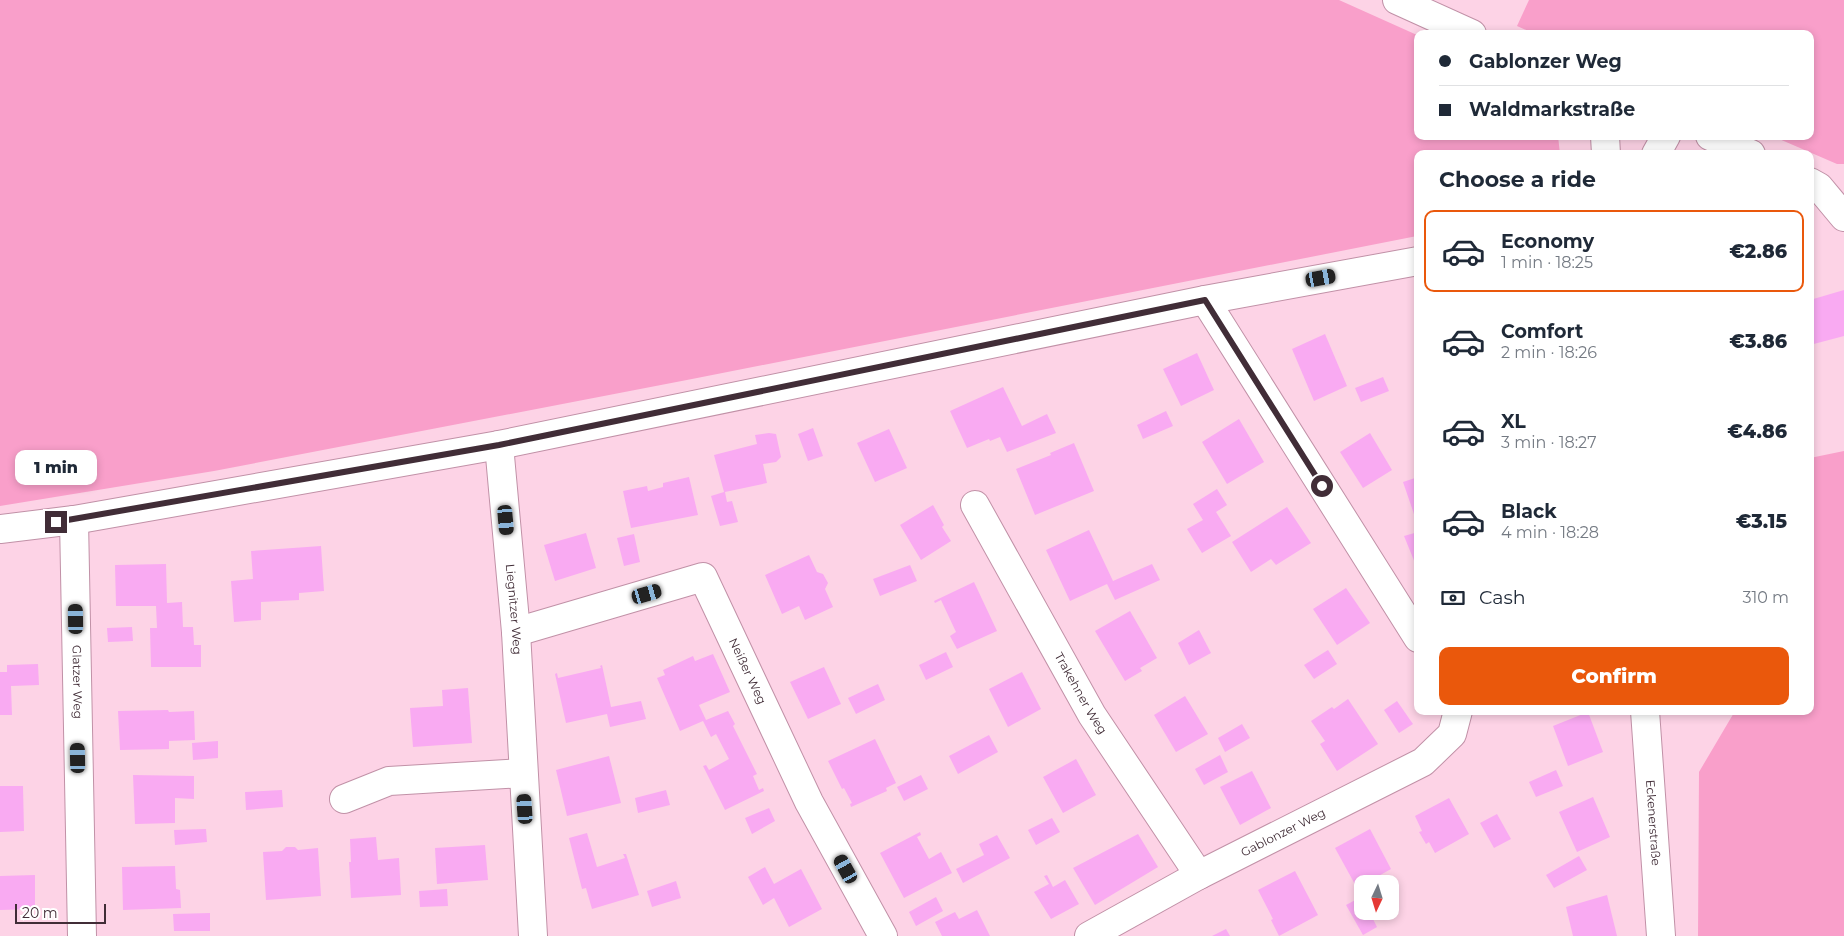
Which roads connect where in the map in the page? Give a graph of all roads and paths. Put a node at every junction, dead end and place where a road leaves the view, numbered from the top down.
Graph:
1 (1397, 0) edge
2 (1463, 30) edge
3 (1719, 140) edge
4 (1742, 150) edge
5 (1814, 184) edge
6 (1844, 217) edge
7 (1414, 262) edge
8 (1205, 300) junction
9 (499, 445) junction
10 (975, 505) dead end
11 (74, 520) junction
12 (0, 529) edge
13 (516, 632) junction
14 (1414, 632) edge
15 (1457, 715) edge
16 (1645, 715) edge
17 (523, 773) junction
18 (344, 799) dead end
19 (1199, 875) junction
20 (82, 936) edge
21 (533, 936) edge
22 (883, 936) edge
23 (1089, 936) edge
24 (1660, 936) edge

1 - 2 street
3 - 4 street
5 - 6 street
7 - 8 street
8 - 9 street
8 - 14 street
9 - 11 street
9 - 13 street, Liegnitzer Weg
10 - 19 street, Trakehner Weg
11 - 12 street
11 - 20 street, Glatzer Weg
13 - 17 street, Liegnitzer Weg
13 - 22 street, Neißer Weg
15 - 19 street, Gablonzer Weg
16 - 24 street, Eckenerstraße
17 - 18 street
17 - 21 street, Liegnitzer Weg
19 - 23 street, Gablonzer Weg

